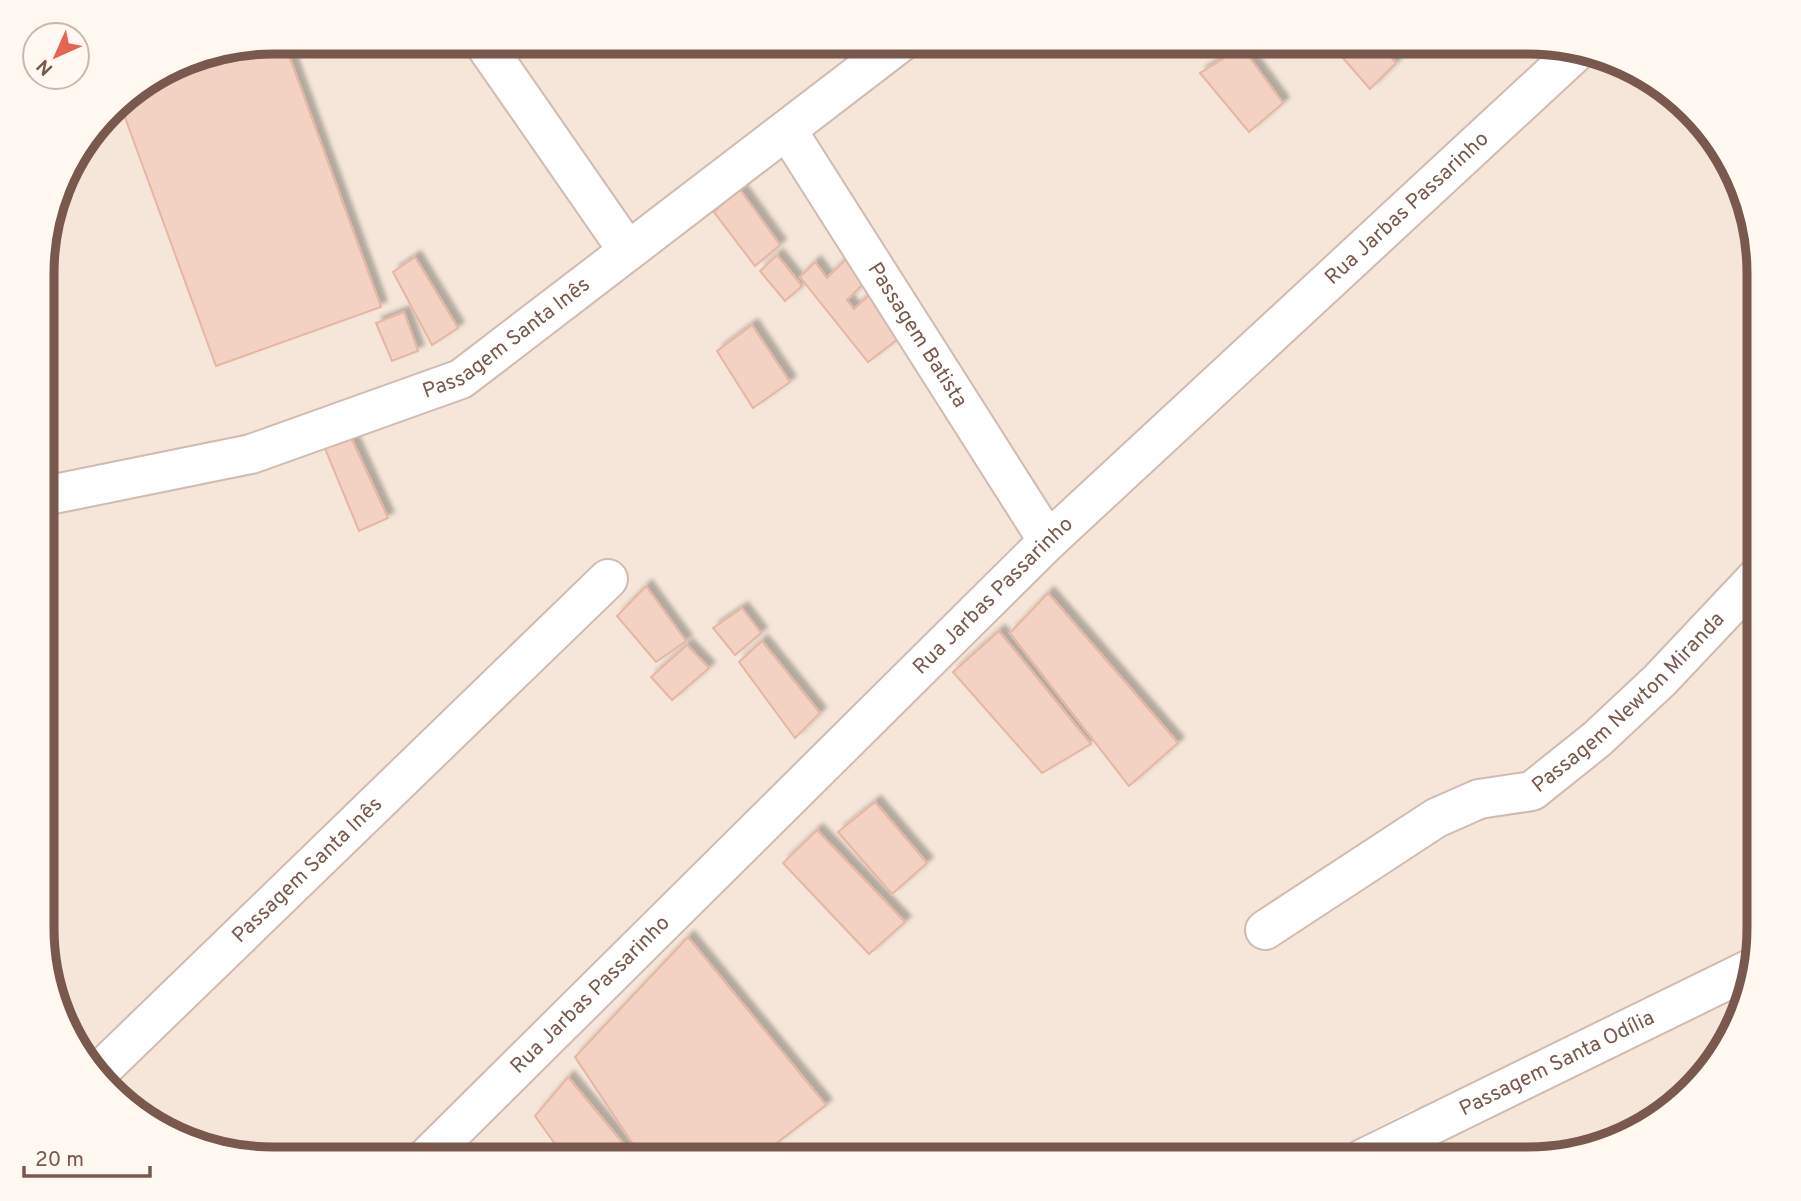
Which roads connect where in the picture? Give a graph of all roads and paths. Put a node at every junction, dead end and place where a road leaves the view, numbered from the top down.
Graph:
1 (492, 55) edge
2 (885, 55) edge
3 (1569, 59) edge
4 (788, 130) junction
5 (628, 251) junction
6 (54, 494) edge
7 (1048, 541) junction
8 (608, 579) dead end
9 (1746, 589) edge
10 (1265, 930) dead end
11 (1742, 973) edge
12 (104, 1067) edge
13 (1421, 1146) edge
14 (437, 1147) edge

1 - 5 street
2 - 4 street, Passagem Santa Inês
3 - 7 street, Rua Jarbas Passarinho
4 - 5 street, Passagem Santa Inês
4 - 7 street, Passagem Batista
5 - 6 street, Passagem Santa Inês
7 - 14 street, Rua Jarbas Passarinho
8 - 12 street, Passagem Santa Inês
9 - 10 street, Passagem Newton Miranda
11 - 13 street, Passagem Santa Odília

